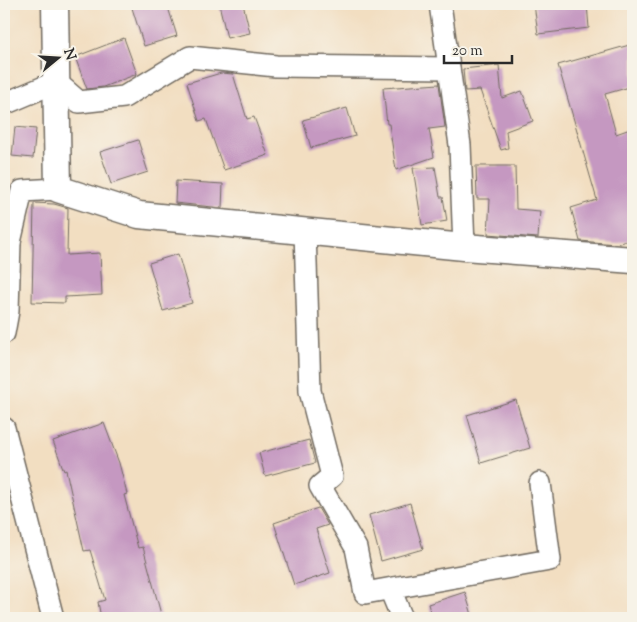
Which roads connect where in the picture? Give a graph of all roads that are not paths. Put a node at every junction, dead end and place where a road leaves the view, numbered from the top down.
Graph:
1 (55, 4) edge
2 (440, 4) edge
3 (449, 68) junction
4 (56, 82) junction
5 (4, 104) edge
6 (58, 189) junction
7 (305, 231) junction
8 (7, 242) edge
9 (464, 247) junction
10 (633, 260) edge
11 (4, 333) edge
12 (4, 428) edge
13 (540, 483) dead end
14 (390, 588) junction
15 (53, 618) edge
16 (402, 618) edge

1 - 4 street
2 - 3 street
3 - 4 street
3 - 9 street
4 - 5 street
4 - 6 street
6 - 7 street
6 - 8 street
7 - 9 street
7 - 14 street
8 - 11 street
9 - 10 street
12 - 15 street
13 - 14 street
14 - 16 street

